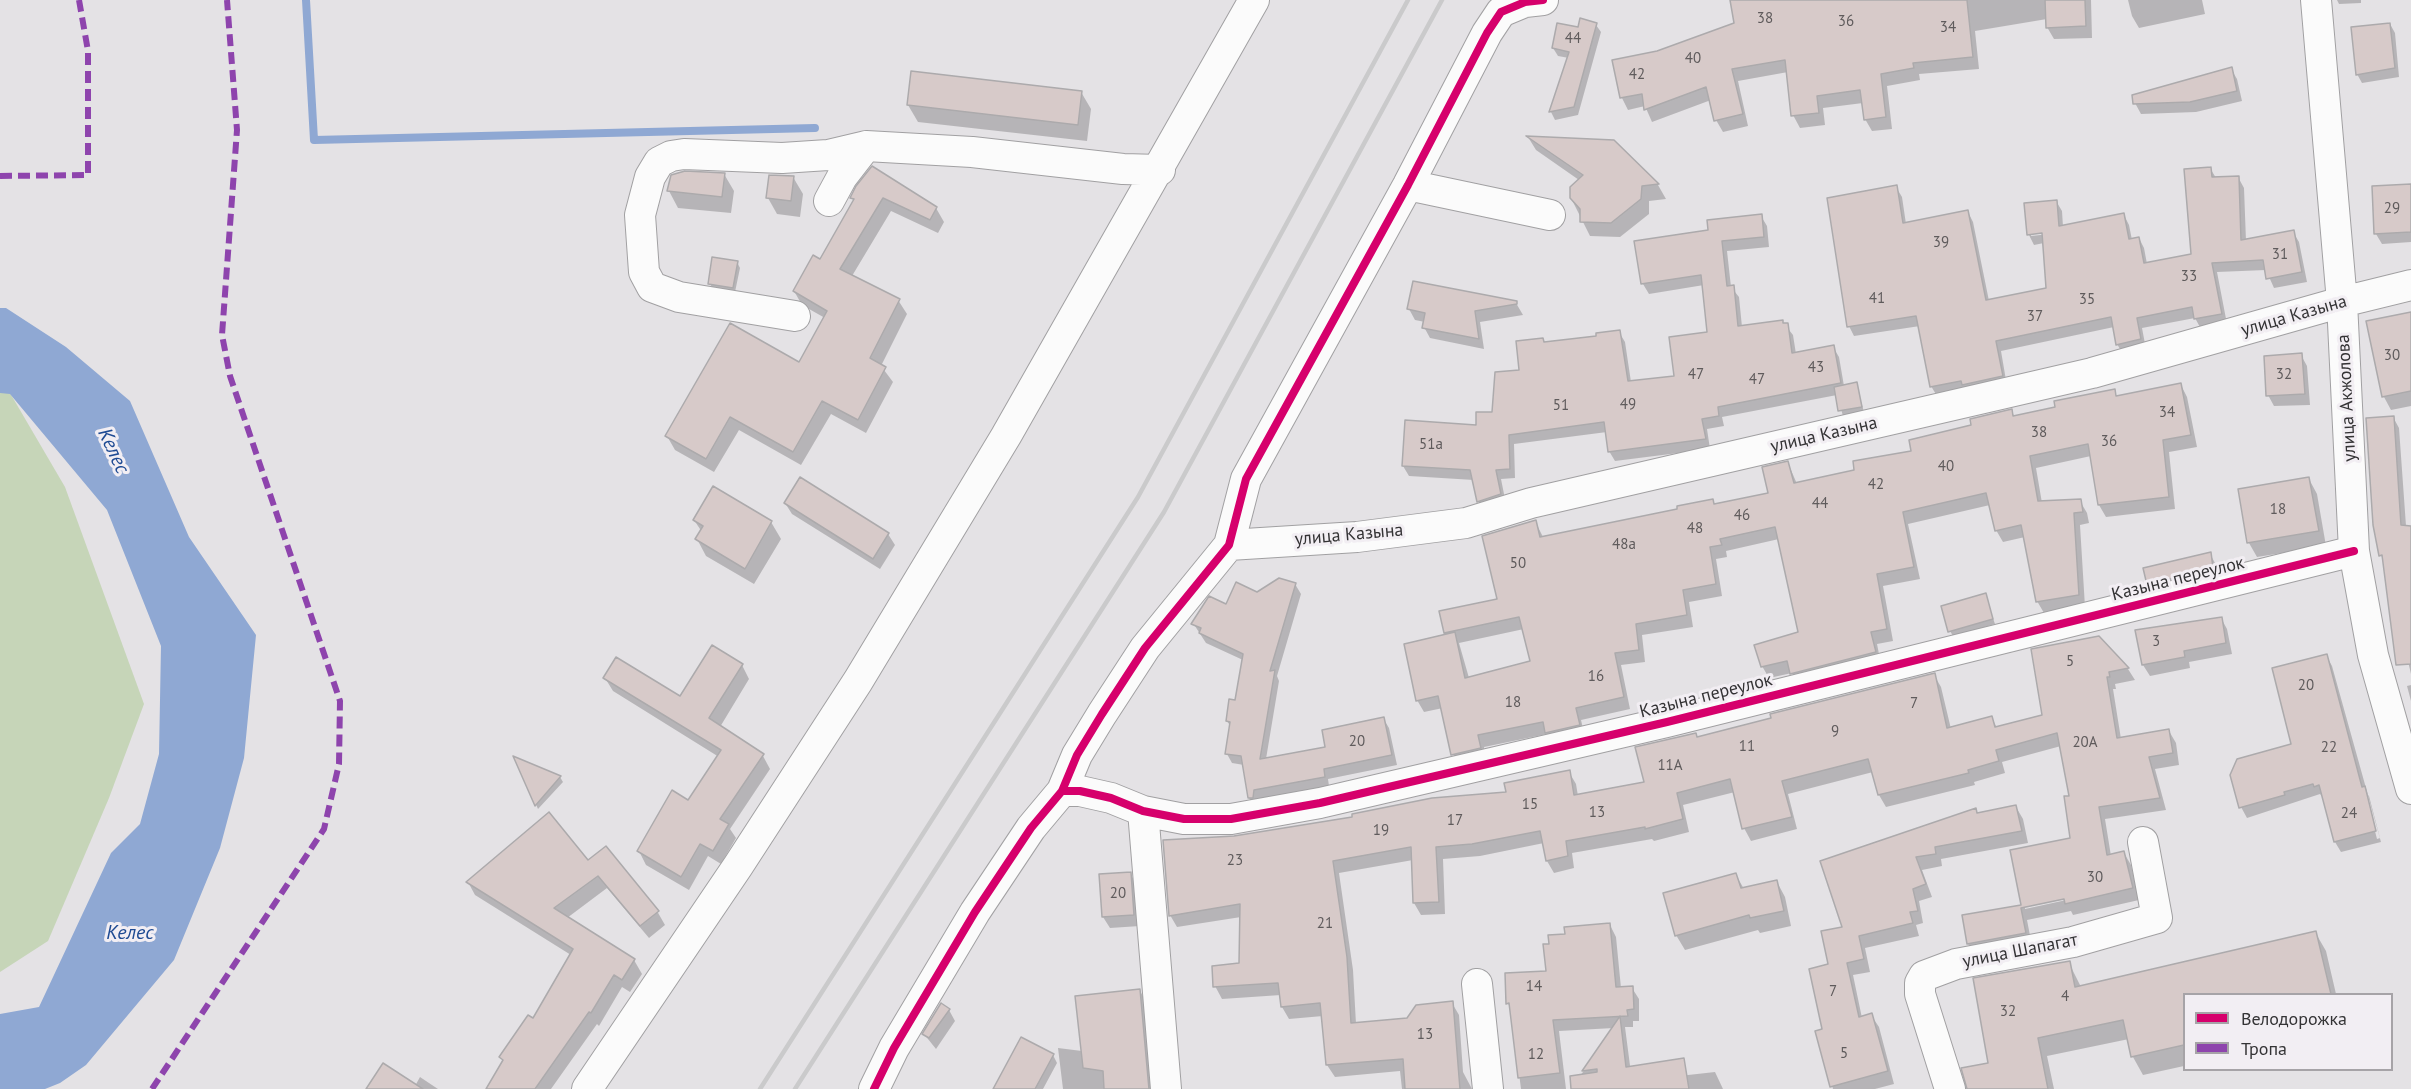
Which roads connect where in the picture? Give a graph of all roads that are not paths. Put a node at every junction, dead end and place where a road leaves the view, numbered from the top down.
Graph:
1 (1254, 0) edge
2 (1543, 0) edge
3 (2316, 0) edge
4 (866, 146) junction
5 (1160, 170) junction
6 (1408, 185) junction
7 (829, 201) dead end
8 (1550, 215) dead end
9 (2411, 285) edge
10 (2342, 302) junction
11 (795, 316) dead end
12 (1229, 545) junction
13 (2354, 551) junction
14 (2411, 789) edge
15 (1062, 791) junction
16 (1143, 811) junction
17 (2144, 842) dead end
18 (1477, 984) dead end
19 (587, 1089) edge
20 (874, 1089) edge
21 (1166, 1089) edge
22 (1488, 1089) edge
23 (1950, 1089) edge

1 - 5 street
2 - 6 street
3 - 10 street, улица Акжолова
4 - 5 street
4 - 7 street
4 - 11 street
5 - 19 street
6 - 8 street
6 - 12 street
9 - 10 street, улица Казына
10 - 12 street, улица Казына
10 - 13 street, улица Акжолова
12 - 15 street
13 - 14 street, улица Акжолова
13 - 16 street, Казына переулок
15 - 16 street, Казына переулок
15 - 20 street
16 - 21 street
17 - 23 street, улица Шапагат
18 - 22 street

